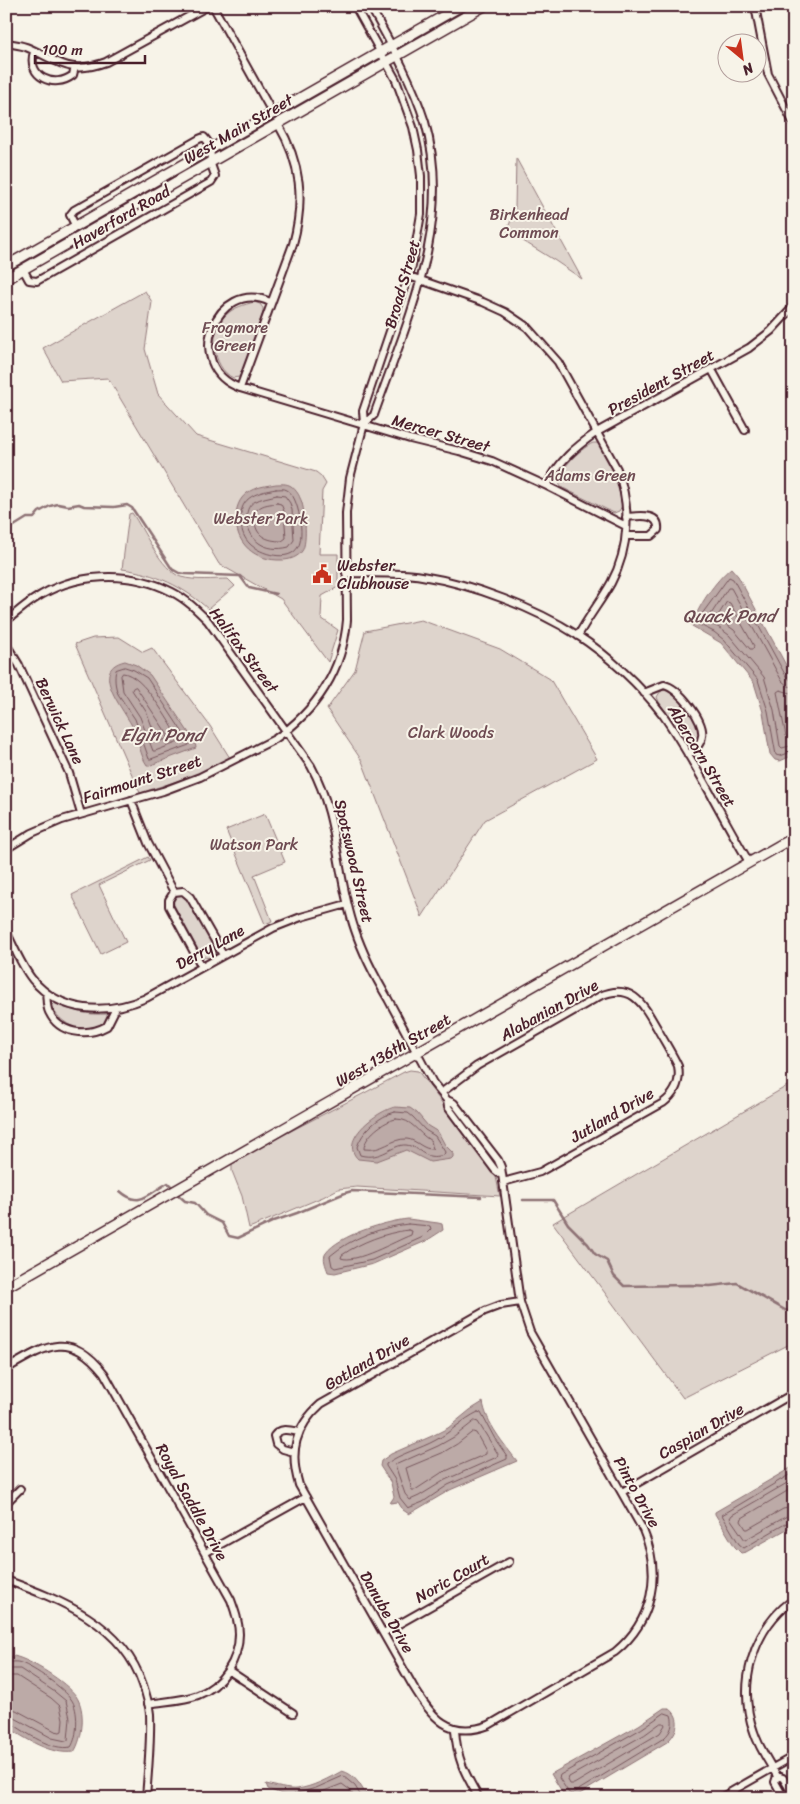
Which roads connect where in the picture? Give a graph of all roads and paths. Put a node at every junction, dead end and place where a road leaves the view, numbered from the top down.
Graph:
1 (208, 6) edge
2 (213, 6) edge
3 (355, 6) edge
4 (370, 6) edge
5 (461, 6) edge
6 (484, 6) edge
7 (755, 6) edge
8 (6, 43) edge
9 (392, 46) junction
10 (34, 52) junction
11 (381, 53) junction
12 (397, 56) junction
13 (386, 62) junction
14 (75, 67) junction
15 (274, 114) junction
16 (278, 124) junction
17 (794, 124) edge
18 (212, 155) junction
19 (76, 227) junction
20 (6, 266) edge
21 (23, 269) junction
22 (409, 276) junction
23 (6, 279) edge
24 (421, 280) junction
25 (270, 302) junction
26 (794, 306) edge
27 (712, 370) junction
28 (240, 388) junction
29 (364, 424) junction
30 (745, 430) dead end
31 (597, 432) junction
32 (548, 486) junction
33 (626, 517) junction
34 (626, 526) junction
35 (626, 536) junction
36 (346, 573) junction
37 (6, 621) edge
38 (578, 636) junction
39 (6, 644) edge
40 (644, 693) junction
41 (286, 731) junction
42 (688, 755) junction
43 (131, 800) junction
44 (80, 814) junction
45 (794, 837) edge
46 (6, 849) edge
47 (750, 862) junction
48 (174, 892) junction
49 (347, 904) junction
50 (6, 931) edge
51 (222, 955) junction
52 (202, 966) junction
53 (46, 992) junction
54 (116, 1008) junction
55 (660, 1034) joint
56 (417, 1053) junction
57 (441, 1093) junction
58 (502, 1178) junction
59 (6, 1287) edge
60 (520, 1302) junction
61 (6, 1369) edge
62 (794, 1393) edge
63 (299, 1432) junction
64 (294, 1452) junction
65 (20, 1489) dead end
66 (622, 1492) junction
67 (306, 1497) junction
68 (6, 1502) edge
69 (205, 1553) junction
70 (509, 1562) dead end
71 (6, 1580) edge
72 (794, 1599) edge
73 (383, 1633) junction
74 (228, 1670) junction
75 (148, 1704) junction
76 (293, 1713) dead end
77 (455, 1730) junction
78 (794, 1756) edge
79 (773, 1768) junction
80 (777, 1776) junction
81 (794, 1796) edge
82 (146, 1798) edge
83 (478, 1798) edge
84 (720, 1798) edge
85 (784, 1798) edge

1 - 14 street
2 - 15 street
3 - 11 street, Broad Street
4 - 9 street, Broad Street
5 - 9 street, West Main Street
6 - 12 street, West Main Street
7 - 17 street
8 - 10 street
9 - 11 street, West Main Street
9 - 12 street, Broad Street
10 - 14 street
10 - 14 street
11 - 13 street, Broad Street
11 - 15 street, West Main Street
12 - 13 street, West Main Street
12 - 24 street, Broad Street
13 - 16 street, West Main Street
13 - 22 street, Broad Street
15 - 18 street, West Main Street
16 - 18 street, West Main Street
16 - 25 street
18 - 19 street, West Main Street
18 - 19 street
18 - 21 street, West Main Street
18 - 21 street, Haverford Road
19 - 20 street, West Main Street
21 - 23 street, West Main Street
22 - 24 street
22 - 29 street, Broad Street
24 - 29 street, Broad Street
24 - 31 street
25 - 28 street
25 - 28 street, Mercer Street
26 - 27 street, President Street
27 - 30 street
27 - 31 street, President Street
28 - 29 street, Mercer Street
29 - 32 street, Mercer Street
29 - 36 street, Broad Street
31 - 32 street, President Street
31 - 33 street
32 - 34 street, Mercer Street
33 - 34 street
33 - 35 street
34 - 35 street
35 - 38 street
36 - 38 street, Abercorn Street
36 - 41 street, Fairmount Street
37 - 41 street, Halifax Street
38 - 40 street, Abercorn Street
39 - 44 street, Berwick Lane
40 - 42 street, Abercorn Street
40 - 42 street
41 - 43 street, Fairmount Street
41 - 49 street, Spotswood Street
42 - 47 street, Abercorn Street
43 - 44 street, Fairmount Street
43 - 48 street
44 - 46 street, Fairmount Street
45 - 47 street, West 136th Street
47 - 56 street, West 136th Street
48 - 51 street
48 - 52 street
49 - 51 street, Derry Lane
49 - 56 street, Spotswood Street
50 - 53 street
51 - 52 street, Derry Lane
52 - 54 street, Derry Lane
53 - 54 street, Derry Lane
53 - 54 street
55 - 57 street, Alabanian Drive
55 - 58 street, Jutland Drive
56 - 57 street, Pinto Drive
56 - 59 street, West 136th Street
57 - 58 street, Pinto Drive
58 - 60 street, Pinto Drive
60 - 63 street, Gotland Drive
60 - 66 street, Pinto Drive
61 - 69 street, Royal Saddle Drive
62 - 66 street, Caspian Drive
63 - 64 street, Gotland Drive
63 - 64 street
64 - 67 street, Gotland Drive
65 - 68 street
66 - 77 street, Pinto Drive
67 - 69 street
67 - 73 street, Danube Drive
69 - 74 street, Royal Saddle Drive
70 - 73 street, Noric Court
71 - 75 street
72 - 79 street
73 - 77 street, Danube Drive
74 - 75 street, Royal Saddle Drive
74 - 76 street
75 - 82 street
77 - 83 street
78 - 79 street
79 - 80 street
79 - 84 street
80 - 81 street
80 - 85 street

